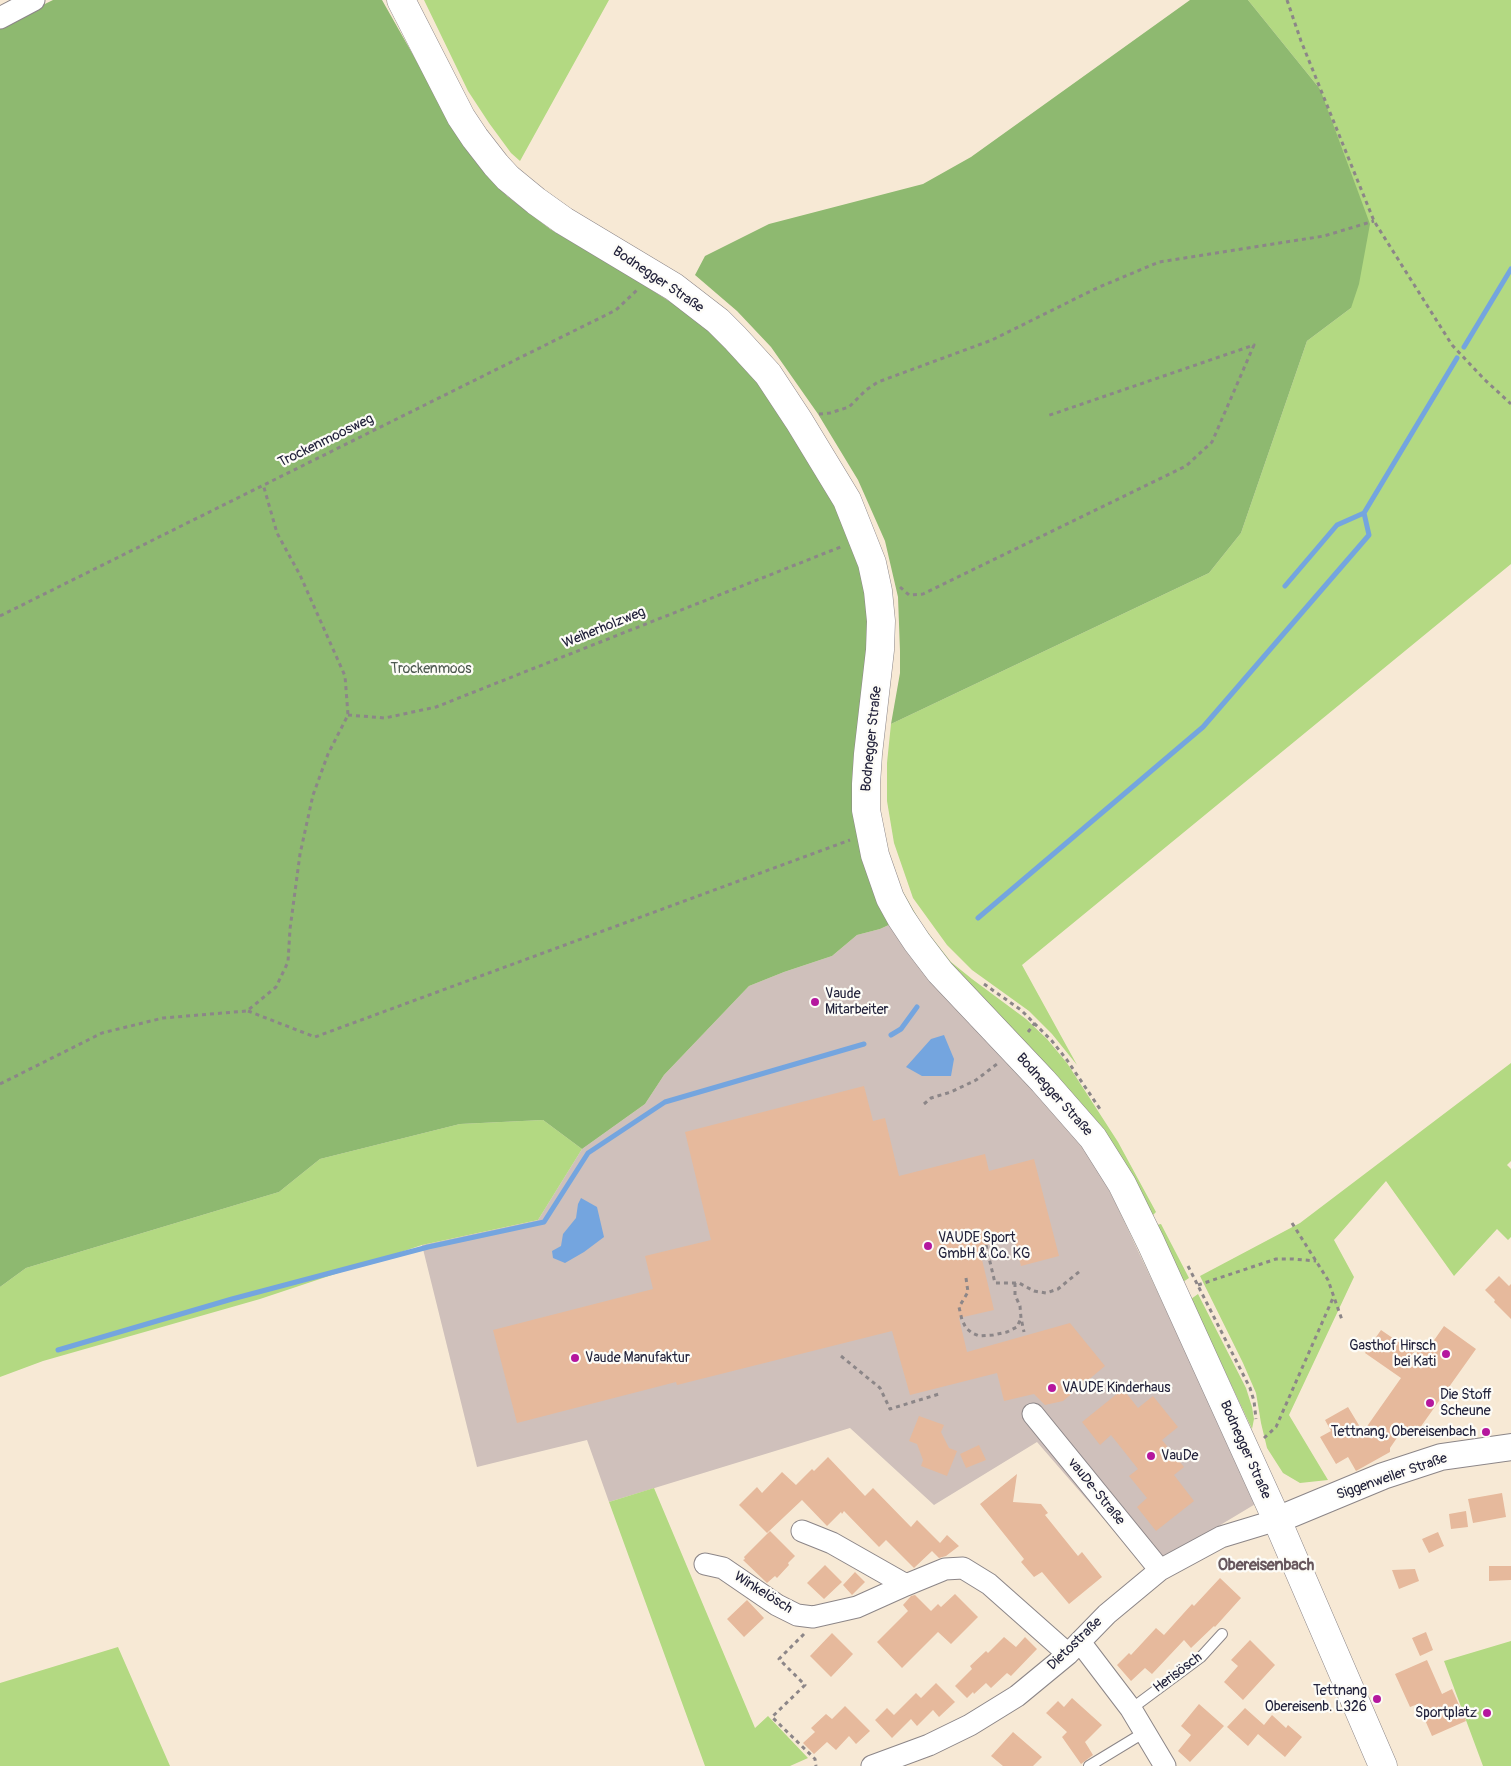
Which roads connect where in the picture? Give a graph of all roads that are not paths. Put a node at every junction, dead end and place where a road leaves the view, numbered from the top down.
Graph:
1 (34, 0) edge
2 (401, 0) edge
3 (0, 18) edge
4 (1032, 1414) dead end
5 (1511, 1447) edge
6 (1277, 1520) junction
7 (802, 1531) dead end
8 (705, 1564) dead end
9 (1160, 1570) junction
10 (906, 1585) junction
11 (1222, 1634) dead end
12 (1074, 1648) junction
13 (1131, 1709) junction
14 (1145, 1732) junction
15 (872, 1766) edge
16 (1089, 1766) edge
17 (1166, 1766) edge
18 (1383, 1766) edge

1 - 3 street
2 - 6 main road, Bodnegger Straße
4 - 9 street, vauDe-Straße
5 - 6 street, Siggenweiler Straße
6 - 9 street, Dietostraße
6 - 18 main road, Bodnegger Straße
7 - 10 street
8 - 10 street, Winkelösch
9 - 12 street, Dietostraße
10 - 12 street, Winkelösch
11 - 13 lane, Herisösch
12 - 13 street
12 - 15 street, Dietostraße
13 - 14 street
14 - 16 lane
14 - 17 street

